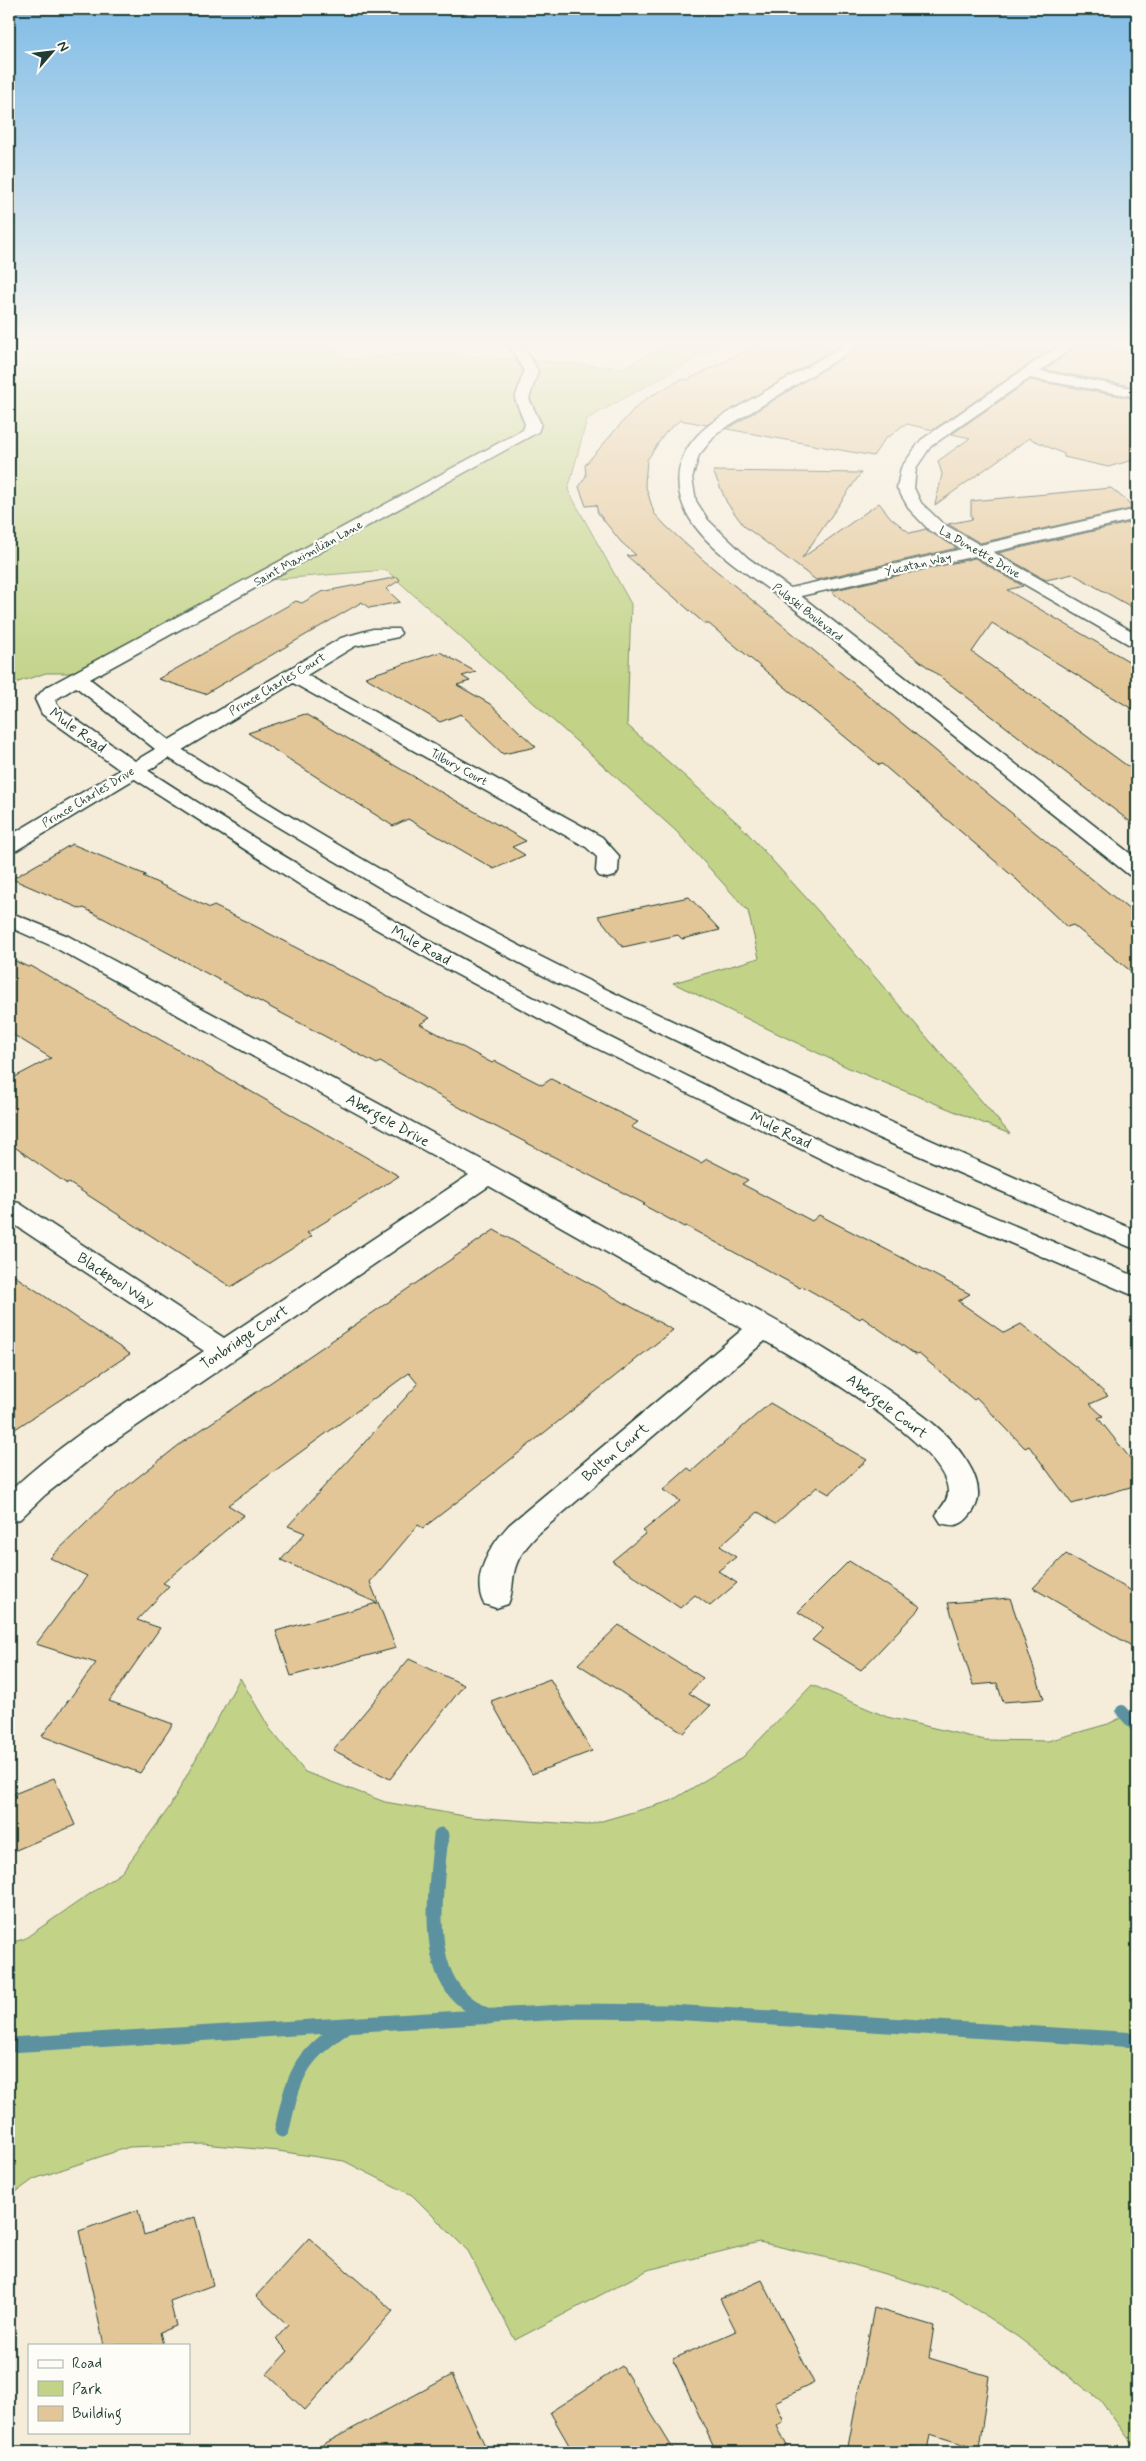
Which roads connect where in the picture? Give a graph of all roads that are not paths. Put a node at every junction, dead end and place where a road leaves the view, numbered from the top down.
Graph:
1 (484, 457) edge
2 (689, 457) edge
3 (914, 457) edge
4 (1137, 514) edge
5 (977, 551) junction
6 (787, 594) junction
7 (392, 633) dead end
8 (1136, 639) edge
9 (292, 674) junction
10 (78, 679) junction
11 (168, 749) junction
12 (134, 770) junction
13 (9, 845) edge
14 (1137, 870) edge
15 (607, 871) dead end
16 (9, 918) edge
17 (488, 1174) junction
18 (9, 1209) edge
19 (1137, 1241) edge
20 (1137, 1288) edge
21 (764, 1327) junction
22 (224, 1351) junction
23 (9, 1511) edge
24 (952, 1515) dead end
25 (496, 1595) dead end

1 - 10 street, Saint Maximilian Lane
2 - 6 street, Pulaski Boulevard
3 - 5 street, La Dunette Drive
4 - 5 street, Yucatan Way
5 - 6 street, Yucatan Way
5 - 8 street, La Dunette Drive
6 - 14 street, Pulaski Boulevard
7 - 9 street, Prince Charles Court
9 - 11 street, Prince Charles Court
9 - 15 street, Tilbury Court
10 - 11 street
10 - 12 street, Mule Road
11 - 12 street, Prince Charles Drive
11 - 19 street
12 - 13 street, Prince Charles Drive
12 - 20 street, Mule Road
16 - 17 street, Abergele Drive
17 - 21 street, Abergele Drive
17 - 22 street, Tonbridge Court
18 - 22 street, Blackpool Way
21 - 24 street, Abergele Court
21 - 25 street, Bolton Court
22 - 23 street, Tonbridge Court

